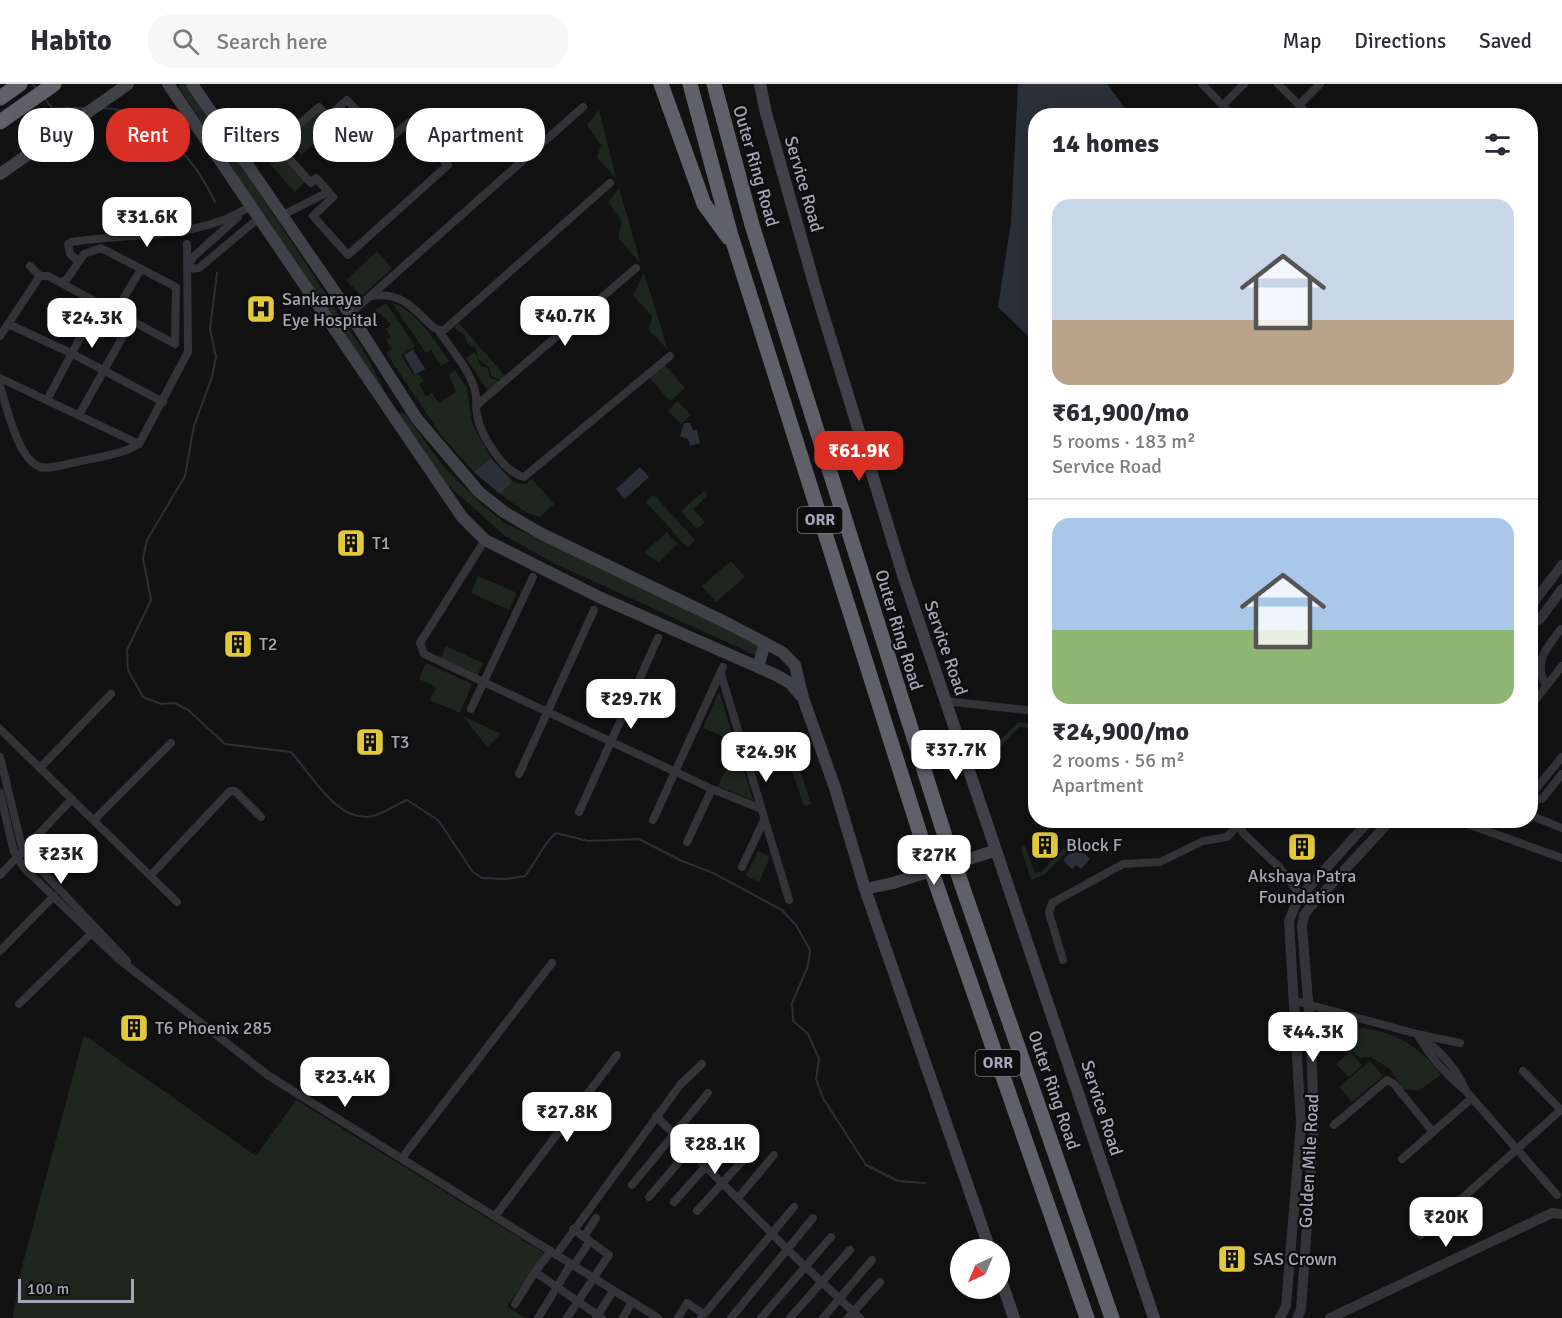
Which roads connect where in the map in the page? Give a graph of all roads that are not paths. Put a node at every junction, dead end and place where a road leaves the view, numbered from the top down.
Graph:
1 (20, 84) edge
2 (128, 84) edge
3 (168, 84) edge
4 (192, 84) edge
5 (661, 84) edge
6 (690, 84) edge
7 (714, 84) edge
8 (760, 84) edge
9 (1202, 84) edge
10 (1244, 84) edge
11 (1278, 84) edge
12 (1320, 84) edge
13 (49, 87) edge
14 (0, 98) edge
15 (1223, 105) junction
16 (1299, 105) junction
17 (583, 107) dead end
18 (1226, 108) edge
19 (1302, 108) edge
20 (0, 122) edge
21 (0, 174) edge
22 (610, 183) dead end
23 (328, 192) junction
24 (255, 210) junction
25 (283, 214) junction
26 (187, 244) dead end
27 (734, 246) junction
28 (196, 254) junction
29 (77, 260) junction
30 (205, 264) junction
31 (30, 266) dead end
32 (636, 268) dead end
33 (141, 269) junction
34 (188, 269) junction
35 (40, 276) junction
36 (62, 282) junction
37 (371, 296) junction
38 (99, 302) junction
39 (116, 311) junction
40 (350, 314) junction
41 (132, 320) junction
42 (8, 324) junction
43 (439, 332) junction
44 (0, 336) edge
45 (175, 344) junction
46 (188, 352) junction
47 (71, 353) junction
48 (670, 356) dead end
49 (103, 370) junction
50 (0, 378) edge
51 (0, 386) edge
52 (400, 394) junction
53 (47, 400) junction
54 (163, 402) junction
55 (385, 403) junction
56 (477, 405) junction
57 (80, 416) junction
58 (139, 444) junction
59 (485, 540) junction
60 (1562, 565) edge
61 (533, 577) dead end
62 (1562, 589) edge
63 (1538, 596) edge
64 (594, 610) dead end
65 (1538, 620) edge
66 (1561, 629) edge
67 (658, 638) dead end
68 (765, 643) junction
69 (1562, 666) edge
70 (758, 667) junction
71 (483, 682) junction
72 (1546, 686) junction
73 (111, 694) dead end
74 (1538, 696) edge
75 (802, 698) junction
76 (945, 701) junction
77 (471, 709) dead end
78 (1028, 710) edge
79 (546, 711) junction
80 (0, 729) edge
81 (171, 742) dead end
82 (611, 742) junction
83 (0, 757) edge
84 (1562, 757) edge
85 (40, 768) junction
86 (674, 772) junction
87 (519, 774) dead end
88 (1562, 774) edge
89 (1538, 787) edge
90 (712, 789) junction
91 (0, 793) edge
92 (1538, 798) edge
93 (72, 799) junction
94 (759, 808) junction
95 (579, 812) dead end
96 (261, 817) dead end
97 (1538, 818) edge
98 (94, 820) junction
99 (653, 820) dead end
100 (764, 822) junction
101 (1233, 828) edge
102 (1241, 828) edge
103 (1363, 828) edge
104 (1384, 828) edge
105 (1478, 828) edge
106 (1562, 828) edge
107 (687, 842) dead end
108 (994, 851) junction
109 (20, 854) junction
110 (1562, 858) edge
111 (742, 867) dead end
112 (0, 875) edge
113 (151, 875) junction
114 (865, 889) junction
115 (54, 896) junction
116 (1301, 896) junction
117 (789, 900) dead end
118 (177, 902) dead end
119 (94, 930) junction
120 (0, 951) edge
121 (1063, 960) dead end
122 (552, 963) dead end
123 (1296, 1001) junction
124 (19, 1004) dead end
125 (1309, 1004) junction
126 (1417, 1034) junction
127 (1460, 1043) dead end
128 (617, 1055) dead end
129 (702, 1064) dead end
130 (1523, 1071) dead end
131 (708, 1093) dead end
132 (1472, 1098) junction
133 (1562, 1110) edge
134 (656, 1116) junction
135 (1334, 1125) dead end
136 (737, 1131) dead end
137 (673, 1132) junction
138 (1433, 1132) junction
139 (754, 1148) dead end
140 (690, 1149) junction
141 (1519, 1151) junction
142 (774, 1155) dead end
143 (402, 1158) junction
144 (1402, 1159) dead end
145 (706, 1166) junction
146 (723, 1183) junction
147 (632, 1185) dead end
148 (1557, 1195) dead end
149 (649, 1197) dead end
150 (738, 1198) junction
151 (674, 1202) dead end
152 (794, 1207) dead end
153 (697, 1211) dead end
154 (1562, 1214) edge
155 (496, 1215) junction
156 (596, 1218) dead end
157 (813, 1218) dead end
158 (573, 1229) junction
159 (771, 1233) junction
160 (1421, 1235) dead end
161 (831, 1237) dead end
162 (587, 1239) junction
163 (986, 1239) edge
164 (786, 1248) junction
165 (850, 1250) dead end
166 (553, 1253) junction
167 (872, 1260) dead end
168 (573, 1264) junction
169 (805, 1266) junction
170 (535, 1272) junction
171 (593, 1278) junction
172 (821, 1281) junction
173 (880, 1282) dead end
174 (557, 1287) junction
175 (613, 1291) junction
176 (839, 1299) junction
177 (1008, 1299) edge
178 (577, 1302) junction
179 (631, 1303) junction
180 (515, 1304) dead end
181 (703, 1316) edge
182 (854, 1316) edge
183 (598, 1317) edge
184 (653, 1317) edge
185 (538, 1318) edge
186 (567, 1318) edge
187 (623, 1318) edge
188 (678, 1318) edge
189 (731, 1318) edge
190 (761, 1318) edge
191 (790, 1318) edge
192 (823, 1318) edge
193 (1014, 1318) edge
194 (1087, 1318) edge
195 (1112, 1318) edge
196 (1154, 1318) edge
197 (1280, 1318) edge
198 (1296, 1318) edge
199 (1330, 1318) edge

1 - 14 highway
2 - 21 main road
3 - 24 main road
4 - 25 main road
5 - 27 highway
6 - 27 highway, ORR
7 - 195 highway, Outer Ring Road / ORR, bridge
8 - 76 main road, Service Road
9 - 15 street
10 - 15 street
11 - 16 street
12 - 16 street
13 - 20 highway
15 - 18 street
16 - 19 street
17 - 37 street
22 - 43 street
23 - 23 street
23 - 25 street
24 - 28 street
24 - 29 street
24 - 30 street
24 - 55 main road
25 - 40 main road
26 - 34 street
27 - 194 highway, ORR, bridge
28 - 30 street
28 - 34 street
29 - 33 street
29 - 36 street
30 - 34 street
31 - 35 street
32 - 56 street
33 - 39 street
33 - 45 street
34 - 46 street
35 - 36 street
35 - 42 street
36 - 38 street
37 - 40 street
37 - 43 street
38 - 39 street
38 - 47 street
39 - 41 street
40 - 52 main road
41 - 45 street
41 - 49 street
42 - 44 street
42 - 47 street
43 - 56 street
45 - 46 street
46 - 54 street
47 - 49 street
47 - 53 street
48 - 56 street
49 - 54 street
49 - 57 street
50 - 53 street
51 - 58 street
52 - 55 main road
52 - 68 main road
53 - 57 street
54 - 58 street
55 - 59 main road
57 - 58 street
59 - 70 main road
59 - 71 street
60 - 63 street
61 - 71 street
62 - 65 street
64 - 79 street
66 - 72 street
67 - 82 street
68 - 70 main road
68 - 75 main road
69 - 72 street
70 - 75 main road
71 - 77 street
71 - 79 street
72 - 74 street
73 - 85 street
75 - 114 main road
76 - 78 street
76 - 108 main road, Service Road
79 - 82 street
79 - 87 street
80 - 85 street
81 - 98 street
82 - 86 street
82 - 95 street
83 - 109 street
84 - 89 street
85 - 93 street
86 - 90 street
86 - 94 street
86 - 99 street
88 - 92 street
90 - 94 street
90 - 107 street
91 - 109 street
93 - 98 street
93 - 109 street
94 - 100 street
96 - 113 street
97 - 106 street
98 - 113 street
100 - 111 street
100 - 117 street
101 - 121 street
102 - 116 street
103 - 116 street, Golden Mile Road
104 - 125 street, Golden Mile Road
105 - 110 street
108 - 114 main road
108 - 196 main road, Service Road
109 - 112 street
109 - 115 street
109 - 119 street
113 - 118 street
114 - 163 main road
115 - 119 street
115 - 120 street
116 - 123 street, Golden Mile Road
119 - 124 street
119 - 143 street
122 - 143 street
123 - 125 street
123 - 197 street, Golden Mile Road
125 - 126 street
125 - 198 street, Golden Mile Road
126 - 127 street
126 - 132 street
128 - 155 street
129 - 134 street
130 - 133 street
131 - 137 street
132 - 138 street
132 - 141 street
133 - 141 street
134 - 137 street
134 - 158 street
135 - 138 street
136 - 145 street
137 - 140 street
137 - 147 street
138 - 144 street
139 - 146 street
140 - 145 street
140 - 149 street
141 - 148 street
141 - 160 street
142 - 150 street
143 - 155 street
145 - 146 street
145 - 151 street
146 - 150 street
146 - 153 street
150 - 159 street
152 - 159 street
154 - 199 street
155 - 166 street
156 - 162 street
157 - 164 street
158 - 162 street
158 - 166 street
159 - 164 street
159 - 181 street
161 - 169 street
162 - 168 street
162 - 171 street
164 - 169 street
164 - 189 street
165 - 172 street
166 - 168 street
166 - 170 street
167 - 176 street
168 - 171 street
168 - 174 street
169 - 172 street
169 - 190 street
170 - 174 street
170 - 180 street
171 - 175 street
171 - 178 street
172 - 176 street
172 - 191 street
173 - 182 street
174 - 178 street
174 - 185 street
175 - 179 street
175 - 183 street
176 - 182 street
176 - 192 street
177 - 193 main road
178 - 183 street
178 - 186 street
179 - 184 street
179 - 187 street
181 - 188 street

